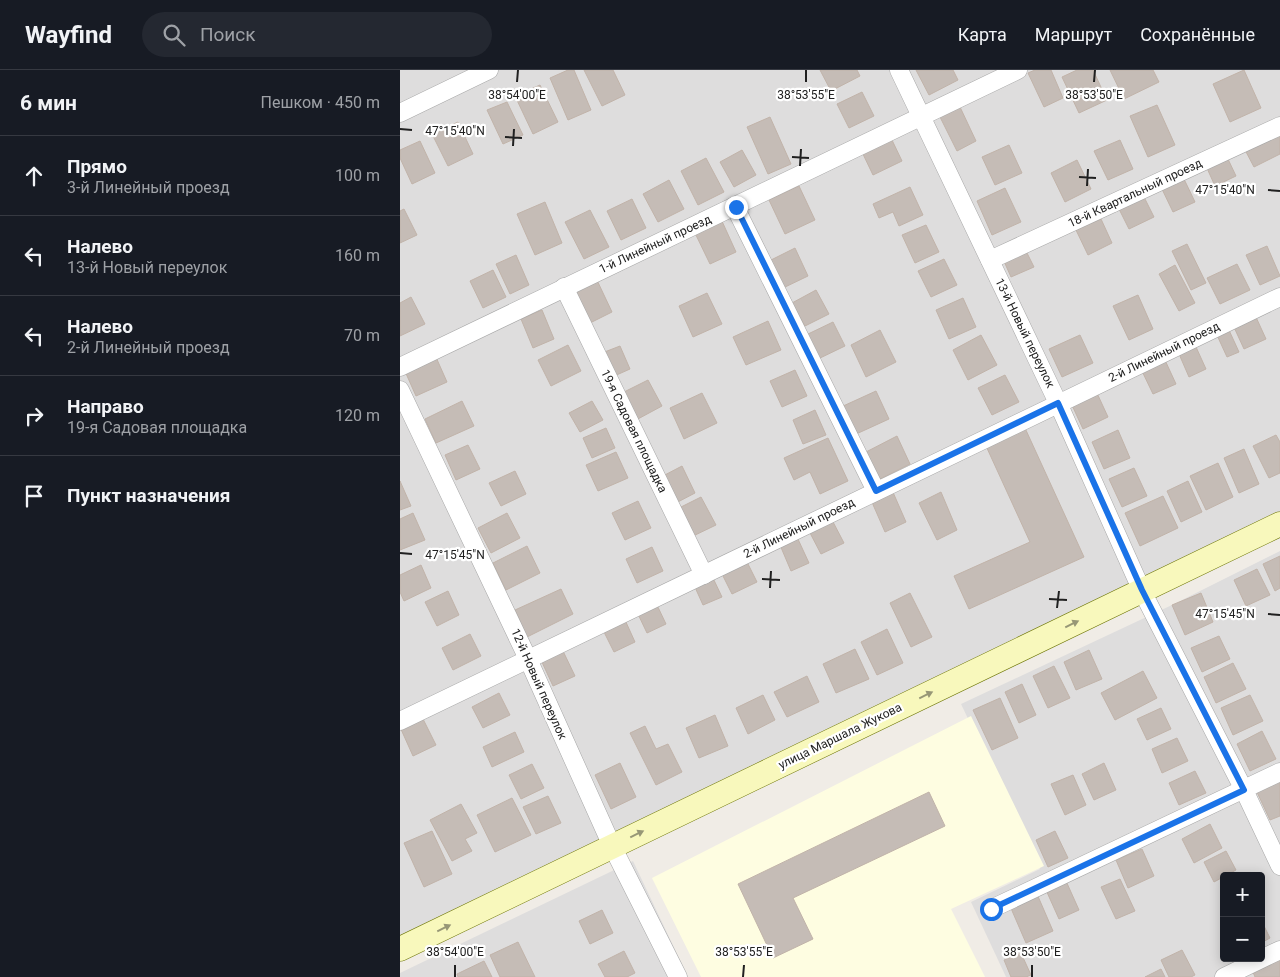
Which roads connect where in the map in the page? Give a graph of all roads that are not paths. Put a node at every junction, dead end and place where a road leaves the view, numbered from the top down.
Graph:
1 (489, 70) edge
2 (899, 70) edge
3 (1018, 70) edge
4 (471, 74) edge
5 (400, 113) edge
6 (921, 117) junction
7 (1280, 126) edge
8 (736, 207) junction
9 (990, 260) junction
10 (564, 287) junction
11 (1280, 297) edge
12 (400, 367) edge
13 (400, 390) edge
14 (1058, 403) junction
15 (876, 491) junction
16 (1280, 524) edge
17 (704, 574) junction
18 (1142, 590) junction
19 (528, 659) junction
20 (400, 721) edge
21 (1280, 772) edge
22 (1244, 790) junction
23 (612, 846) junction
24 (1280, 866) edge
25 (991, 909) dead end
26 (400, 949) edge
27 (1280, 950) edge
28 (678, 977) edge
29 (1224, 977) edge

1 - 4 street
2 - 6 street, 13-й Новый переулок
3 - 6 street, 1-й Линейный проезд
4 - 5 street
6 - 8 street, 1-й Линейный проезд
6 - 9 street, 13-й Новый переулок
7 - 9 street, 18-й Квартальный проезд
8 - 10 street, 1-й Линейный проезд
8 - 15 street
9 - 14 street, 13-й Новый переулок
10 - 12 street, 1-й Линейный проезд
10 - 17 street, 19-я Садовая площадка
11 - 14 street, 2-й Линейный проезд
13 - 19 street, 12-й Новый переулок
14 - 15 street, 2-й Линейный проезд
14 - 18 street, 13-й Новый переулок
15 - 17 street, 2-й Линейный проезд
16 - 18 main road, улица Маршала Жукова
17 - 19 street, 2-й Линейный проезд
18 - 22 street, 13-й Новый переулок
23 -> 18 main road, улица Маршала Жукова
19 - 20 street, 2-й Линейный проезд
19 - 23 street, 12-й Новый переулок
21 - 22 street
22 - 24 street, 13-й Новый переулок
22 - 25 street
26 -> 23 main road, улица Маршала Жукова
23 - 28 street, 12-й Новый переулок
27 - 29 street

